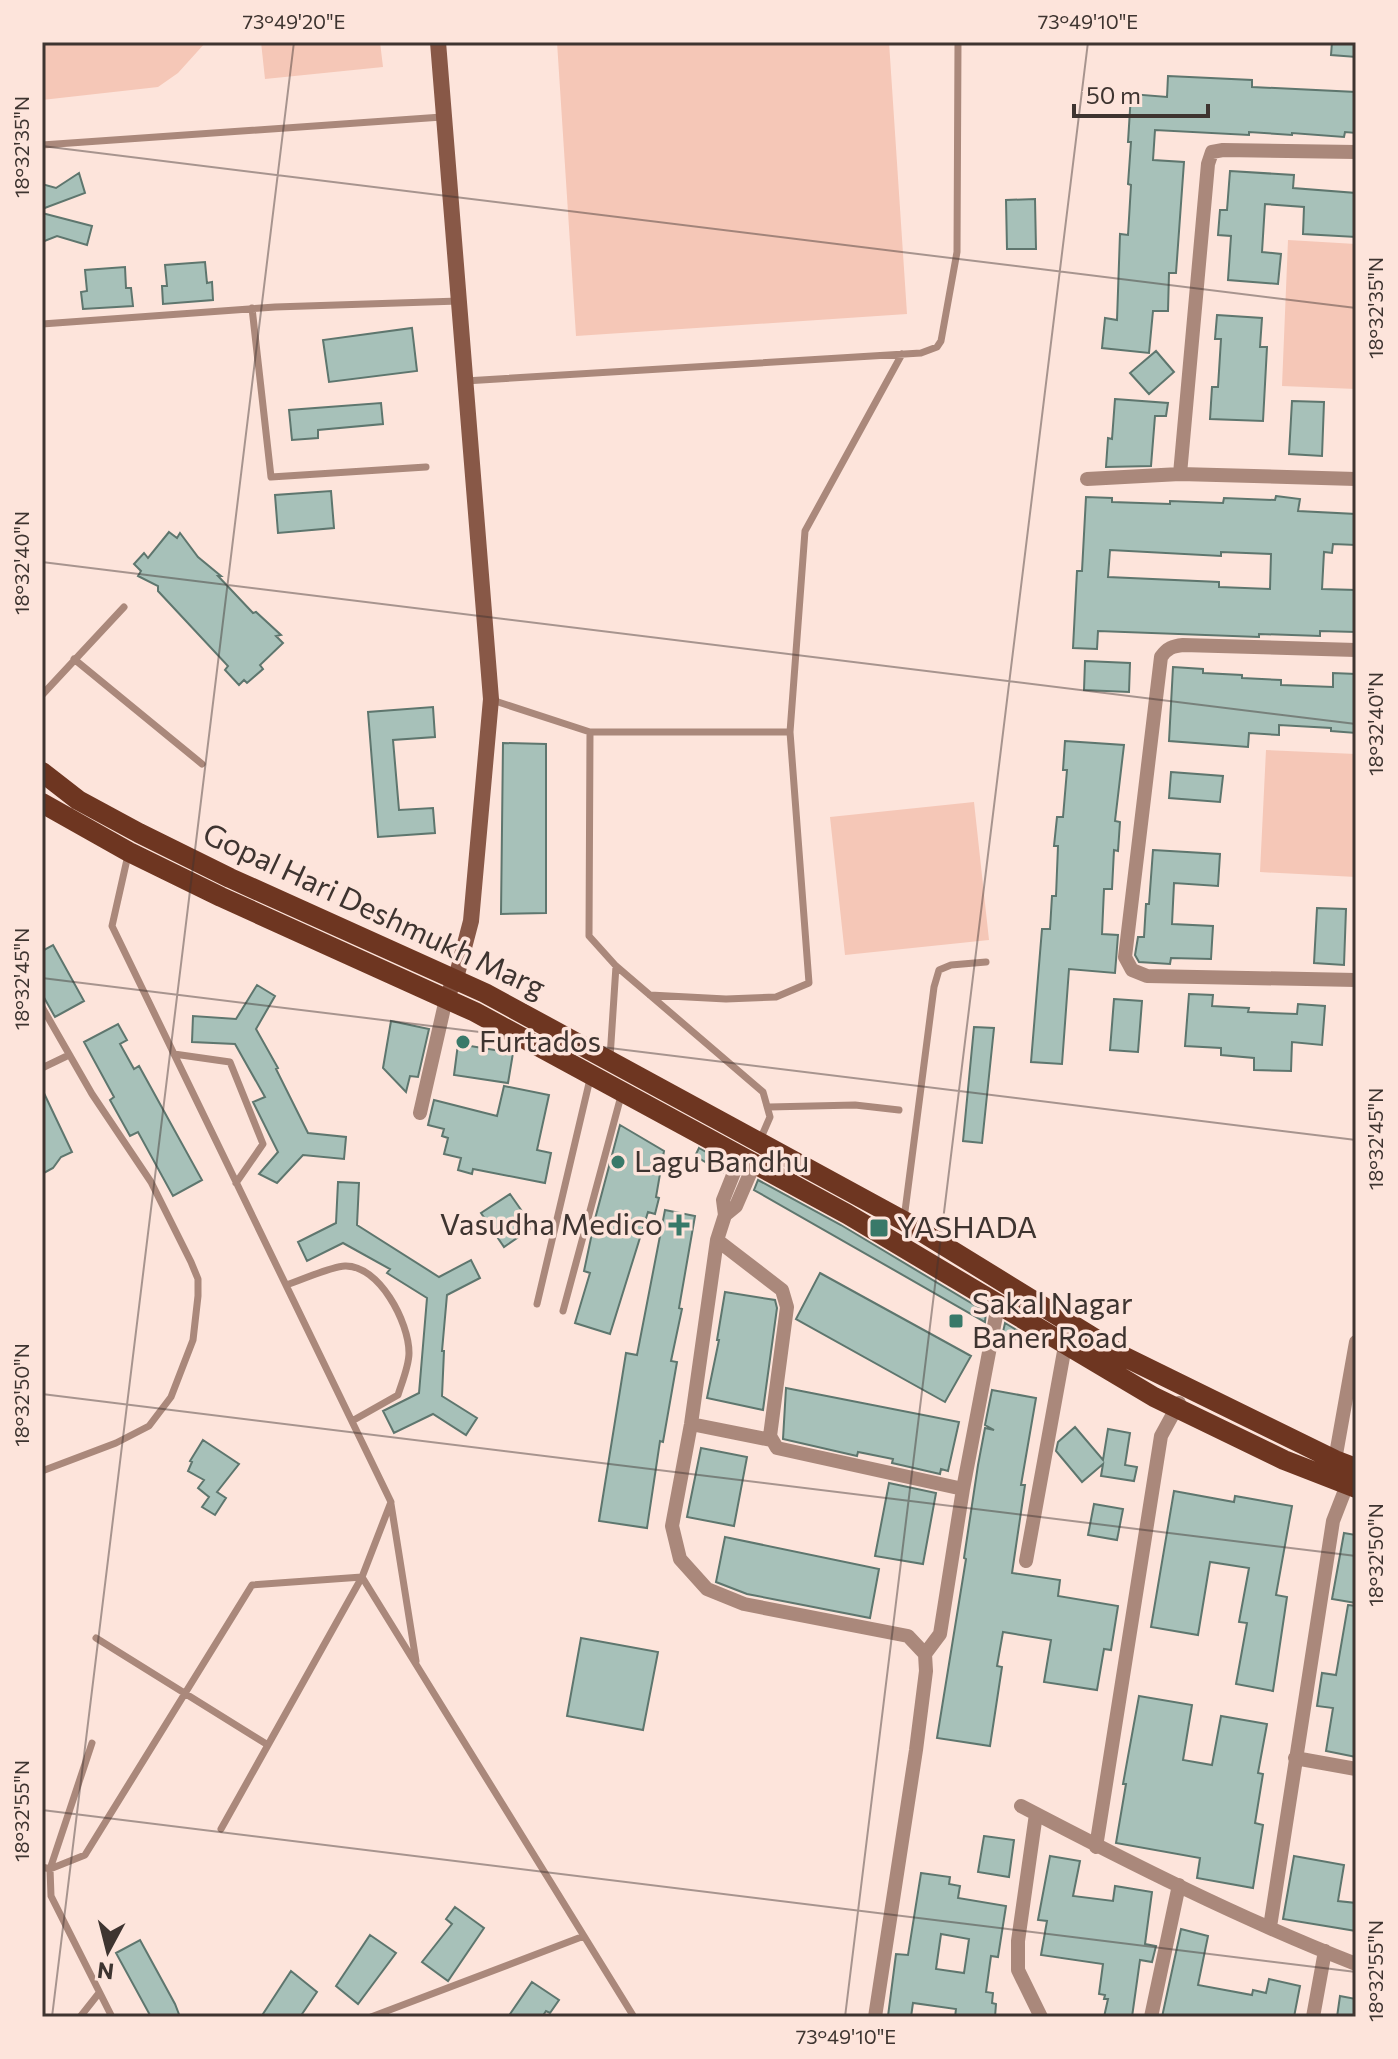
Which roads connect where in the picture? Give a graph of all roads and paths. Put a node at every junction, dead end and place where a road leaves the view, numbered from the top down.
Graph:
1 (438, 42) edge
2 (958, 42) edge
3 (444, 117) junction
4 (42, 145) edge
5 (1356, 152) edge
6 (459, 301) junction
7 (252, 308) junction
8 (42, 324) edge
9 (902, 354) junction
10 (465, 381) junction
11 (426, 467) dead end
12 (1180, 474) junction
13 (1087, 479) dead end
14 (1356, 479) edge
15 (124, 607) dead end
16 (1356, 650) edge
17 (74, 659) junction
18 (42, 695) edge
19 (491, 699) junction
20 (590, 732) junction
21 (790, 732) junction
22 (202, 764) dead end
23 (42, 772) edge
24 (42, 803) edge
25 (129, 852) junction
26 (986, 962) dead end
27 (616, 966) junction
28 (456, 978) junction
29 (1356, 980) edge
30 (650, 995) junction
31 (446, 999) junction
32 (42, 1007) edge
33 (174, 1054) junction
34 (69, 1055) junction
35 (610, 1060) junction
36 (42, 1068) edge
37 (592, 1073) junction
38 (623, 1090) junction
39 (769, 1107) junction
40 (899, 1110) dead end
41 (420, 1113) dead end
42 (759, 1142) junction
43 (748, 1159) junction
44 (236, 1183) junction
45 (904, 1221) junction
46 (717, 1240) junction
47 (286, 1285) junction
48 (537, 1304) dead end
49 (998, 1305) junction
50 (563, 1311) dead end
51 (1356, 1342) edge
52 (1065, 1346) junction
53 (1190, 1391) junction
54 (1175, 1407) junction
55 (352, 1421) junction
56 (691, 1424) junction
57 (771, 1440) junction
58 (1335, 1460) junction
59 (42, 1471) edge
60 (1353, 1480) edge
61 (963, 1489) junction
62 (391, 1502) junction
63 (1026, 1561) dead end
64 (362, 1577) junction
65 (96, 1638) dead end
66 (925, 1654) junction
67 (416, 1664) junction
68 (184, 1694) junction
69 (92, 1743) dead end
70 (268, 1745) junction
71 (1295, 1758) junction
72 (1356, 1769) edge
73 (1021, 1806) dead end
74 (1036, 1814) junction
75 (221, 1829) dead end
76 (1096, 1847) junction
77 (46, 1868) edge
78 (1179, 1885) junction
79 (1270, 1927) junction
80 (584, 1936) junction
81 (1325, 1951) junction
82 (1356, 1964) edge
83 (99, 1993) junction
84 (80, 2017) edge
85 (112, 2017) edge
86 (371, 2017) edge
87 (634, 2017) edge
88 (875, 2017) edge
89 (1041, 2017) edge
90 (1151, 2017) edge
91 (1313, 2017) edge

1 - 3 street
2 - 9 lane
3 - 4 lane
3 - 6 street
5 - 12 street
6 - 7 lane
6 - 10 street
7 - 8 lane
7 - 11 lane
9 - 10 lane
9 - 21 lane
10 - 19 street
12 - 13 street
12 - 14 street
15 - 17 lane
16 - 29 street
17 - 18 lane
17 - 22 lane
19 - 20 lane
19 - 28 street
20 - 21 lane
20 - 27 lane
21 - 30 lane
23 - 28 main road, Gopal Hari Deshmukh Marg
24 - 25 main road, Gopal Hari Deshmukh Marg
25 - 31 main road, Gopal Hari Deshmukh Marg
25 - 33 lane
26 - 45 lane
27 - 30 lane
27 - 35 lane
28 - 31 street
28 - 35 main road, Gopal Hari Deshmukh Marg
30 - 39 lane
31 - 37 main road, Gopal Hari Deshmukh Marg
31 - 41 street
32 - 34 lane
33 - 44 lane
33 - 44 lane
34 - 36 lane
34 - 59 lane
35 - 42 main road, Gopal Hari Deshmukh Marg
37 - 38 main road, Gopal Hari Deshmukh Marg
37 - 48 lane
38 - 43 main road, Gopal Hari Deshmukh Marg
38 - 50 lane
39 - 40 lane
39 - 42 lane
42 - 45 main road, Gopal Hari Deshmukh Marg
43 - 46 street
43 - 49 main road, Gopal Hari Deshmukh Marg
44 - 47 lane
45 - 53 main road, Gopal Hari Deshmukh Marg
46 - 56 street
46 - 57 street
47 - 55 lane
47 - 55 lane
49 - 52 main road, Gopal Hari Deshmukh Marg
49 - 61 street
51 - 58 street
52 - 54 main road, Gopal Hari Deshmukh Marg
52 - 63 street
53 - 54 street
53 - 58 main road, Gopal Hari Deshmukh Marg
54 - 60 main road, Gopal Hari Deshmukh Marg
54 - 76 street
55 - 62 lane
56 - 57 street
56 - 66 street
57 - 61 street
58 - 60 main road, Gopal Hari Deshmukh Marg
60 - 71 street
61 - 66 street
62 - 64 lane
62 - 67 lane
64 - 67 lane
64 - 68 lane
64 - 70 lane
65 - 68 lane
66 - 88 street
67 - 80 lane
68 - 70 lane
68 - 77 lane
69 - 77 lane
70 - 75 lane
71 - 72 street
71 - 79 street
73 - 74 street
74 - 76 street
74 - 89 street
76 - 78 street
77 - 83 lane
78 - 79 street
78 - 90 street
79 - 81 street
80 - 86 lane
80 - 87 lane
81 - 82 street
81 - 91 street
83 - 84 lane
83 - 85 lane

